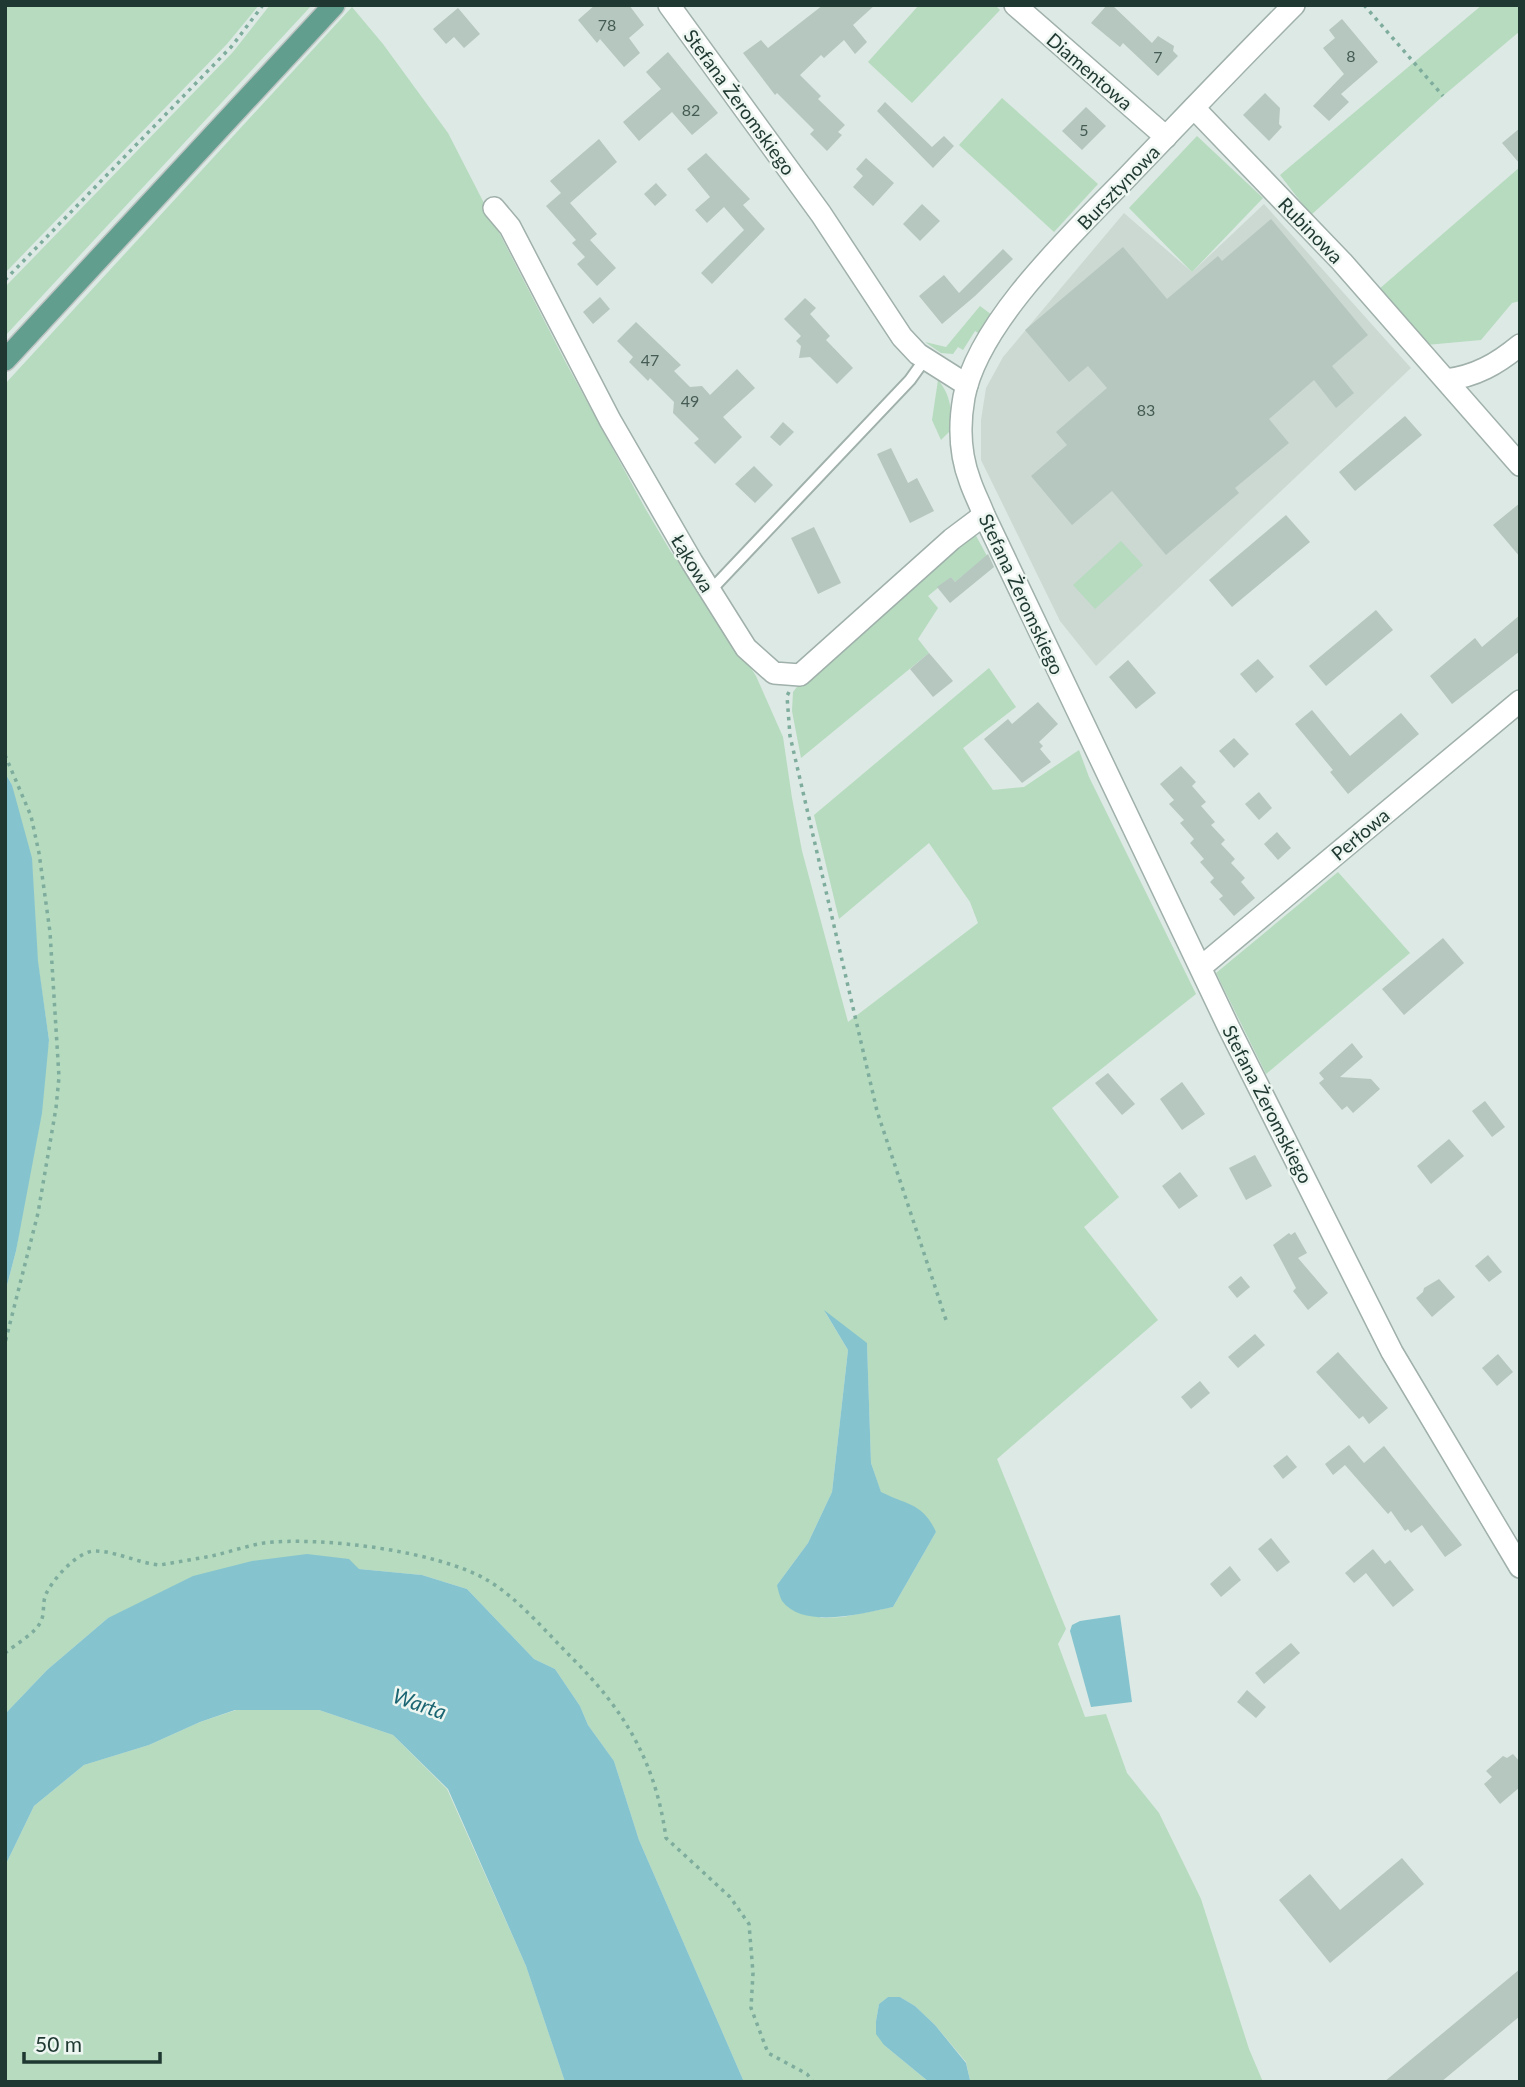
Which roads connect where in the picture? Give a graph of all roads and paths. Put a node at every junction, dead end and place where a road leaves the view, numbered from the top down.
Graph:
1 (263, 5) edge
2 (334, 5) edge
3 (669, 5) edge
4 (1014, 5) edge
5 (1294, 5) edge
6 (1364, 5) edge
7 (1443, 96) dead end
8 (1194, 108) junction
9 (1166, 137) junction
10 (494, 208) dead end
11 (5, 280) edge
12 (1520, 345) edge
13 (925, 359) junction
14 (5, 360) edge
15 (1446, 380) junction
16 (967, 386) junction
17 (1520, 465) edge
18 (984, 515) junction
19 (710, 591) junction
20 (800, 675) junction
21 (1520, 701) edge
22 (5, 755) edge
23 (1200, 967) junction
24 (947, 1323) dead end
25 (5, 1343) edge
26 (1520, 1567) edge
27 (5, 1653) edge
28 (813, 2082) edge

1 - 11 path
2 - 14 main road
3 - 13 street, Stefana Żeromskiego
4 - 9 street, Diamentowa
5 - 8 street, Bursztynowa
6 - 7 path
8 - 9 street, Bursztynowa
8 - 15 street, Rubinowa
9 - 16 street, Bursztynowa
10 - 19 street, Łąkowa
12 - 15 street
13 - 16 street, Stefana Żeromskiego
13 - 19 lane
15 - 17 street, Rubinowa
16 - 18 street, Stefana Żeromskiego
18 - 20 street
18 - 23 street, Stefana Żeromskiego
19 - 20 street, Łąkowa
20 - 24 path
21 - 23 street, Perłowa
22 - 25 path
23 - 26 street, Stefana Żeromskiego
27 - 28 path

